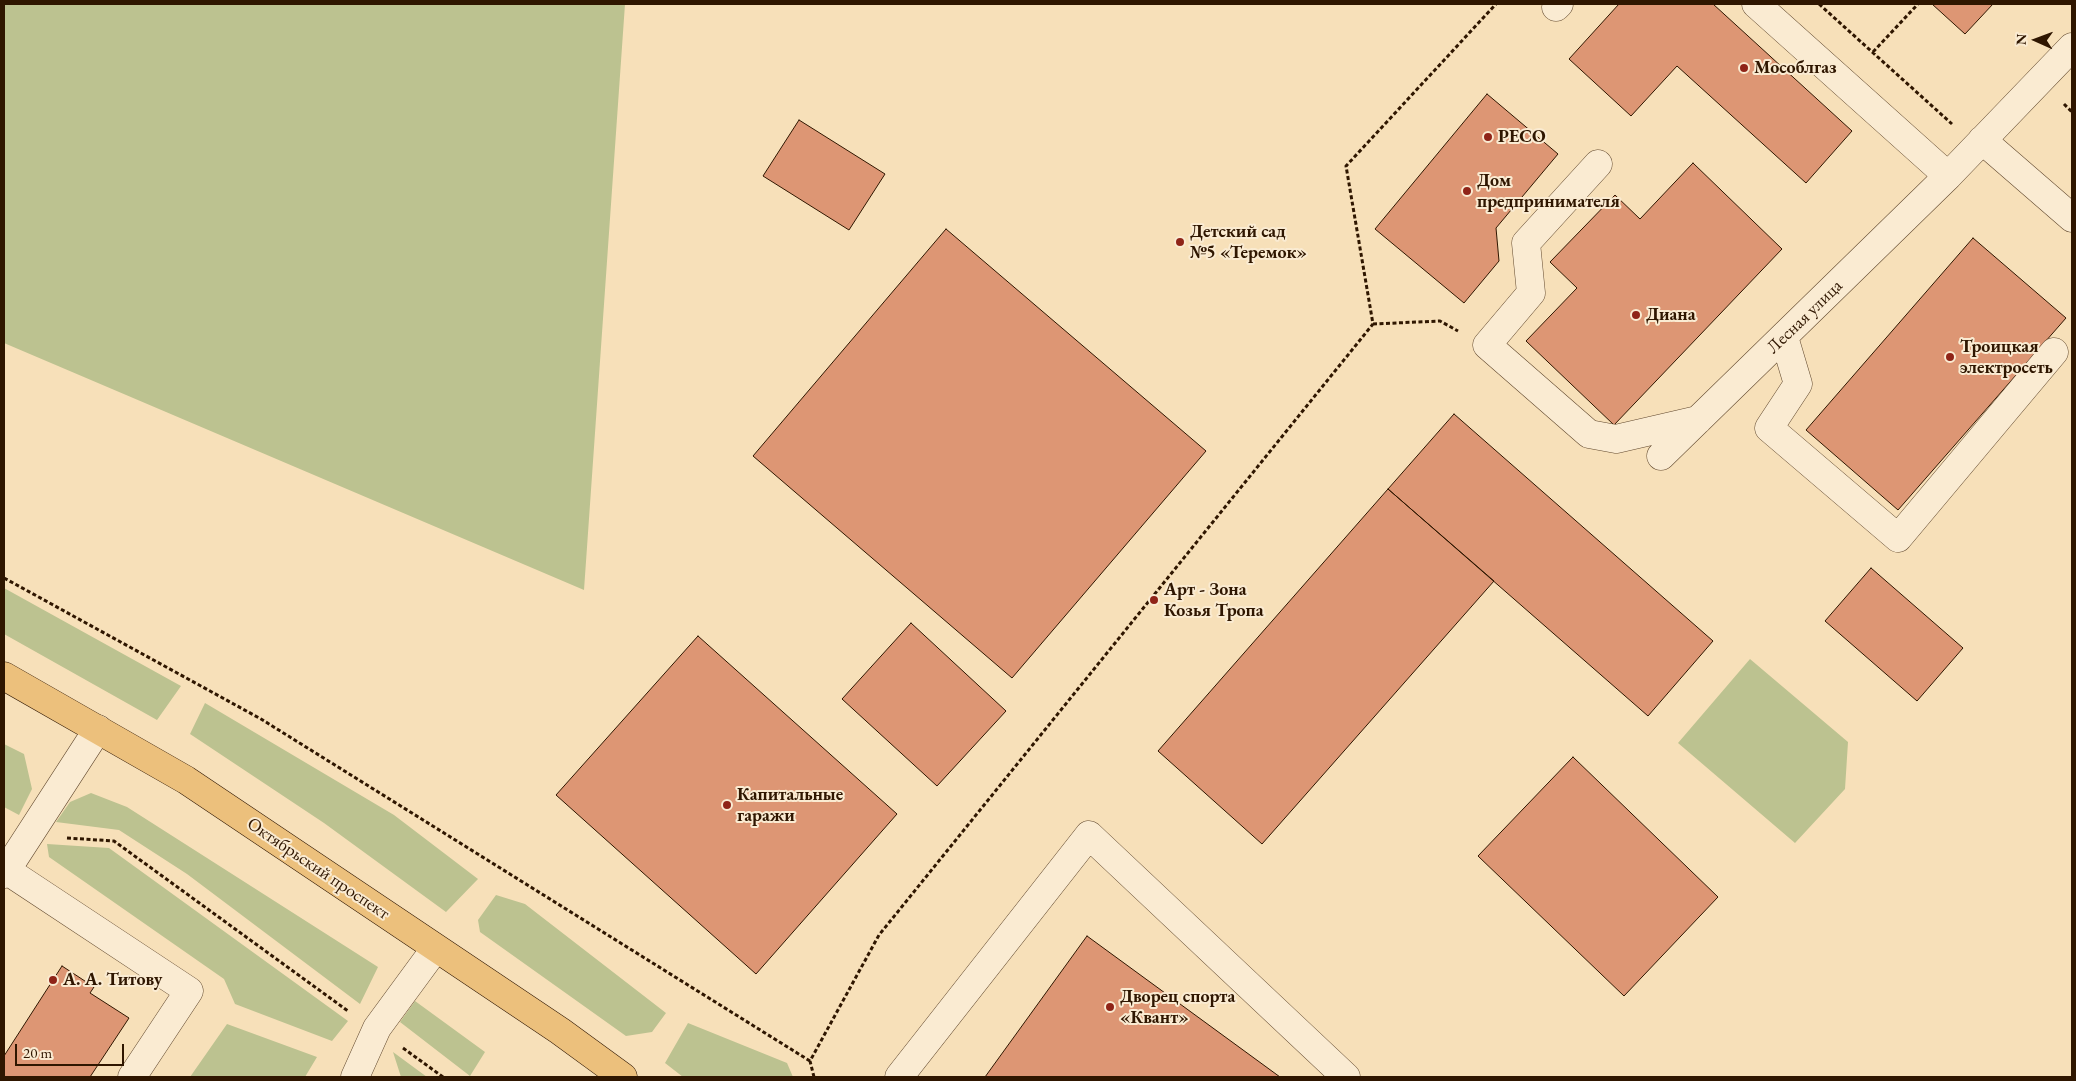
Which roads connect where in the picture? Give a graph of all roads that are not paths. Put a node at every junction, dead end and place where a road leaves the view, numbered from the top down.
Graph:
1 (1756, 4) edge
2 (2072, 47) edge
3 (1979, 144) junction
4 (1598, 164) dead end
5 (1948, 176) junction
6 (2072, 218) edge
7 (1784, 337) junction
8 (2054, 352) dead end
9 (1698, 420) junction
10 (1661, 456) dead end
11 (4, 676) edge
12 (98, 729) junction
13 (12, 857) edge
14 (436, 949) junction
15 (132, 1077) edge
16 (355, 1077) edge
17 (622, 1077) edge
18 (899, 1077) edge
19 (1346, 1077) edge

1 - 5 street
2 - 3 street, Лесная улица
3 - 5 street, Лесная улица
3 - 6 street
4 - 9 street
5 - 7 street, Лесная улица
7 - 8 street
7 - 9 street, Лесная улица
9 - 10 street, Лесная улица
11 - 12 main road, Октябрьский проспект
12 - 13 street
12 - 14 main road, Октябрьский проспект
13 - 15 street
14 - 16 street
14 - 17 main road, Октябрьский проспект
18 - 19 street

